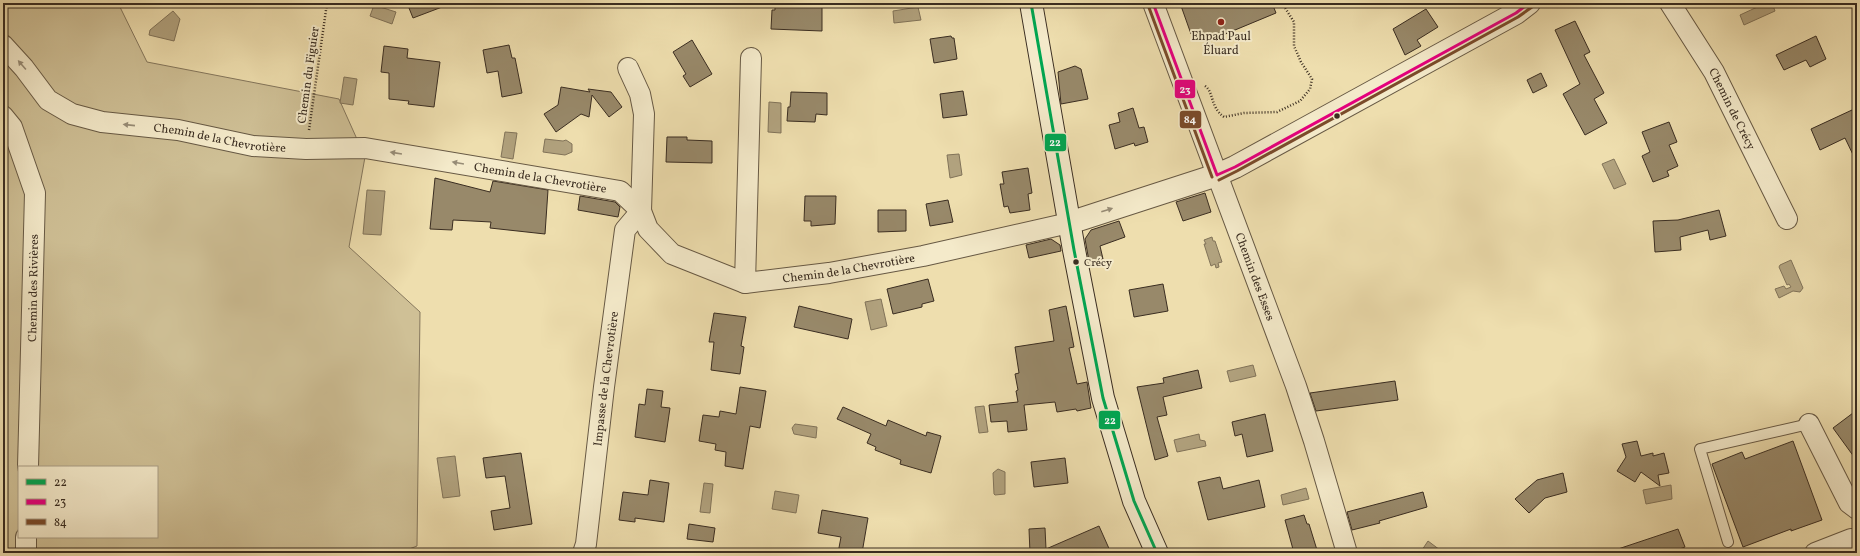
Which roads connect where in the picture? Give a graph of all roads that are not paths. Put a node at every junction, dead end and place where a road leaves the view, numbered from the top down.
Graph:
1 (1031, 3) edge
2 (1154, 3) edge
3 (1670, 3) edge
4 (1518, 6) edge
5 (3, 44) edge
6 (751, 58) dead end
7 (628, 68) dead end
8 (3, 116) edge
9 (1217, 175) junction
10 (641, 211) junction
11 (1787, 219) dead end
12 (1069, 223) junction
13 (745, 283) junction
14 (1809, 424) joint
15 (28, 466) edge
16 (1857, 509) edge
17 (1857, 516) edge
18 (26, 538) edge
19 (1728, 542) dead end
20 (1854, 543) edge
21 (26, 553) edge
22 (583, 553) edge
23 (1157, 553) edge
24 (1348, 553) edge
25 (1815, 553) edge

1 - 12 main road
2 - 9 street, Chemin des Esses
3 - 11 street, Chemin de Crécy
4 - 9 main road
10 -> 5 street, Chemin de la Chevrotière
6 - 13 street
7 - 10 street
8 - 15 street, Chemin des Rivières
12 -> 9 main road
9 - 24 street, Chemin des Esses
10 - 13 street, Chemin de la Chevrotière
10 - 22 street, Impasse de la Chevrotière
12 - 13 street, Chemin de la Chevrotière
12 - 23 main road
14 - 16 street
14 - 19 lane
17 - 20 street
18 - 21 street
20 - 25 street

